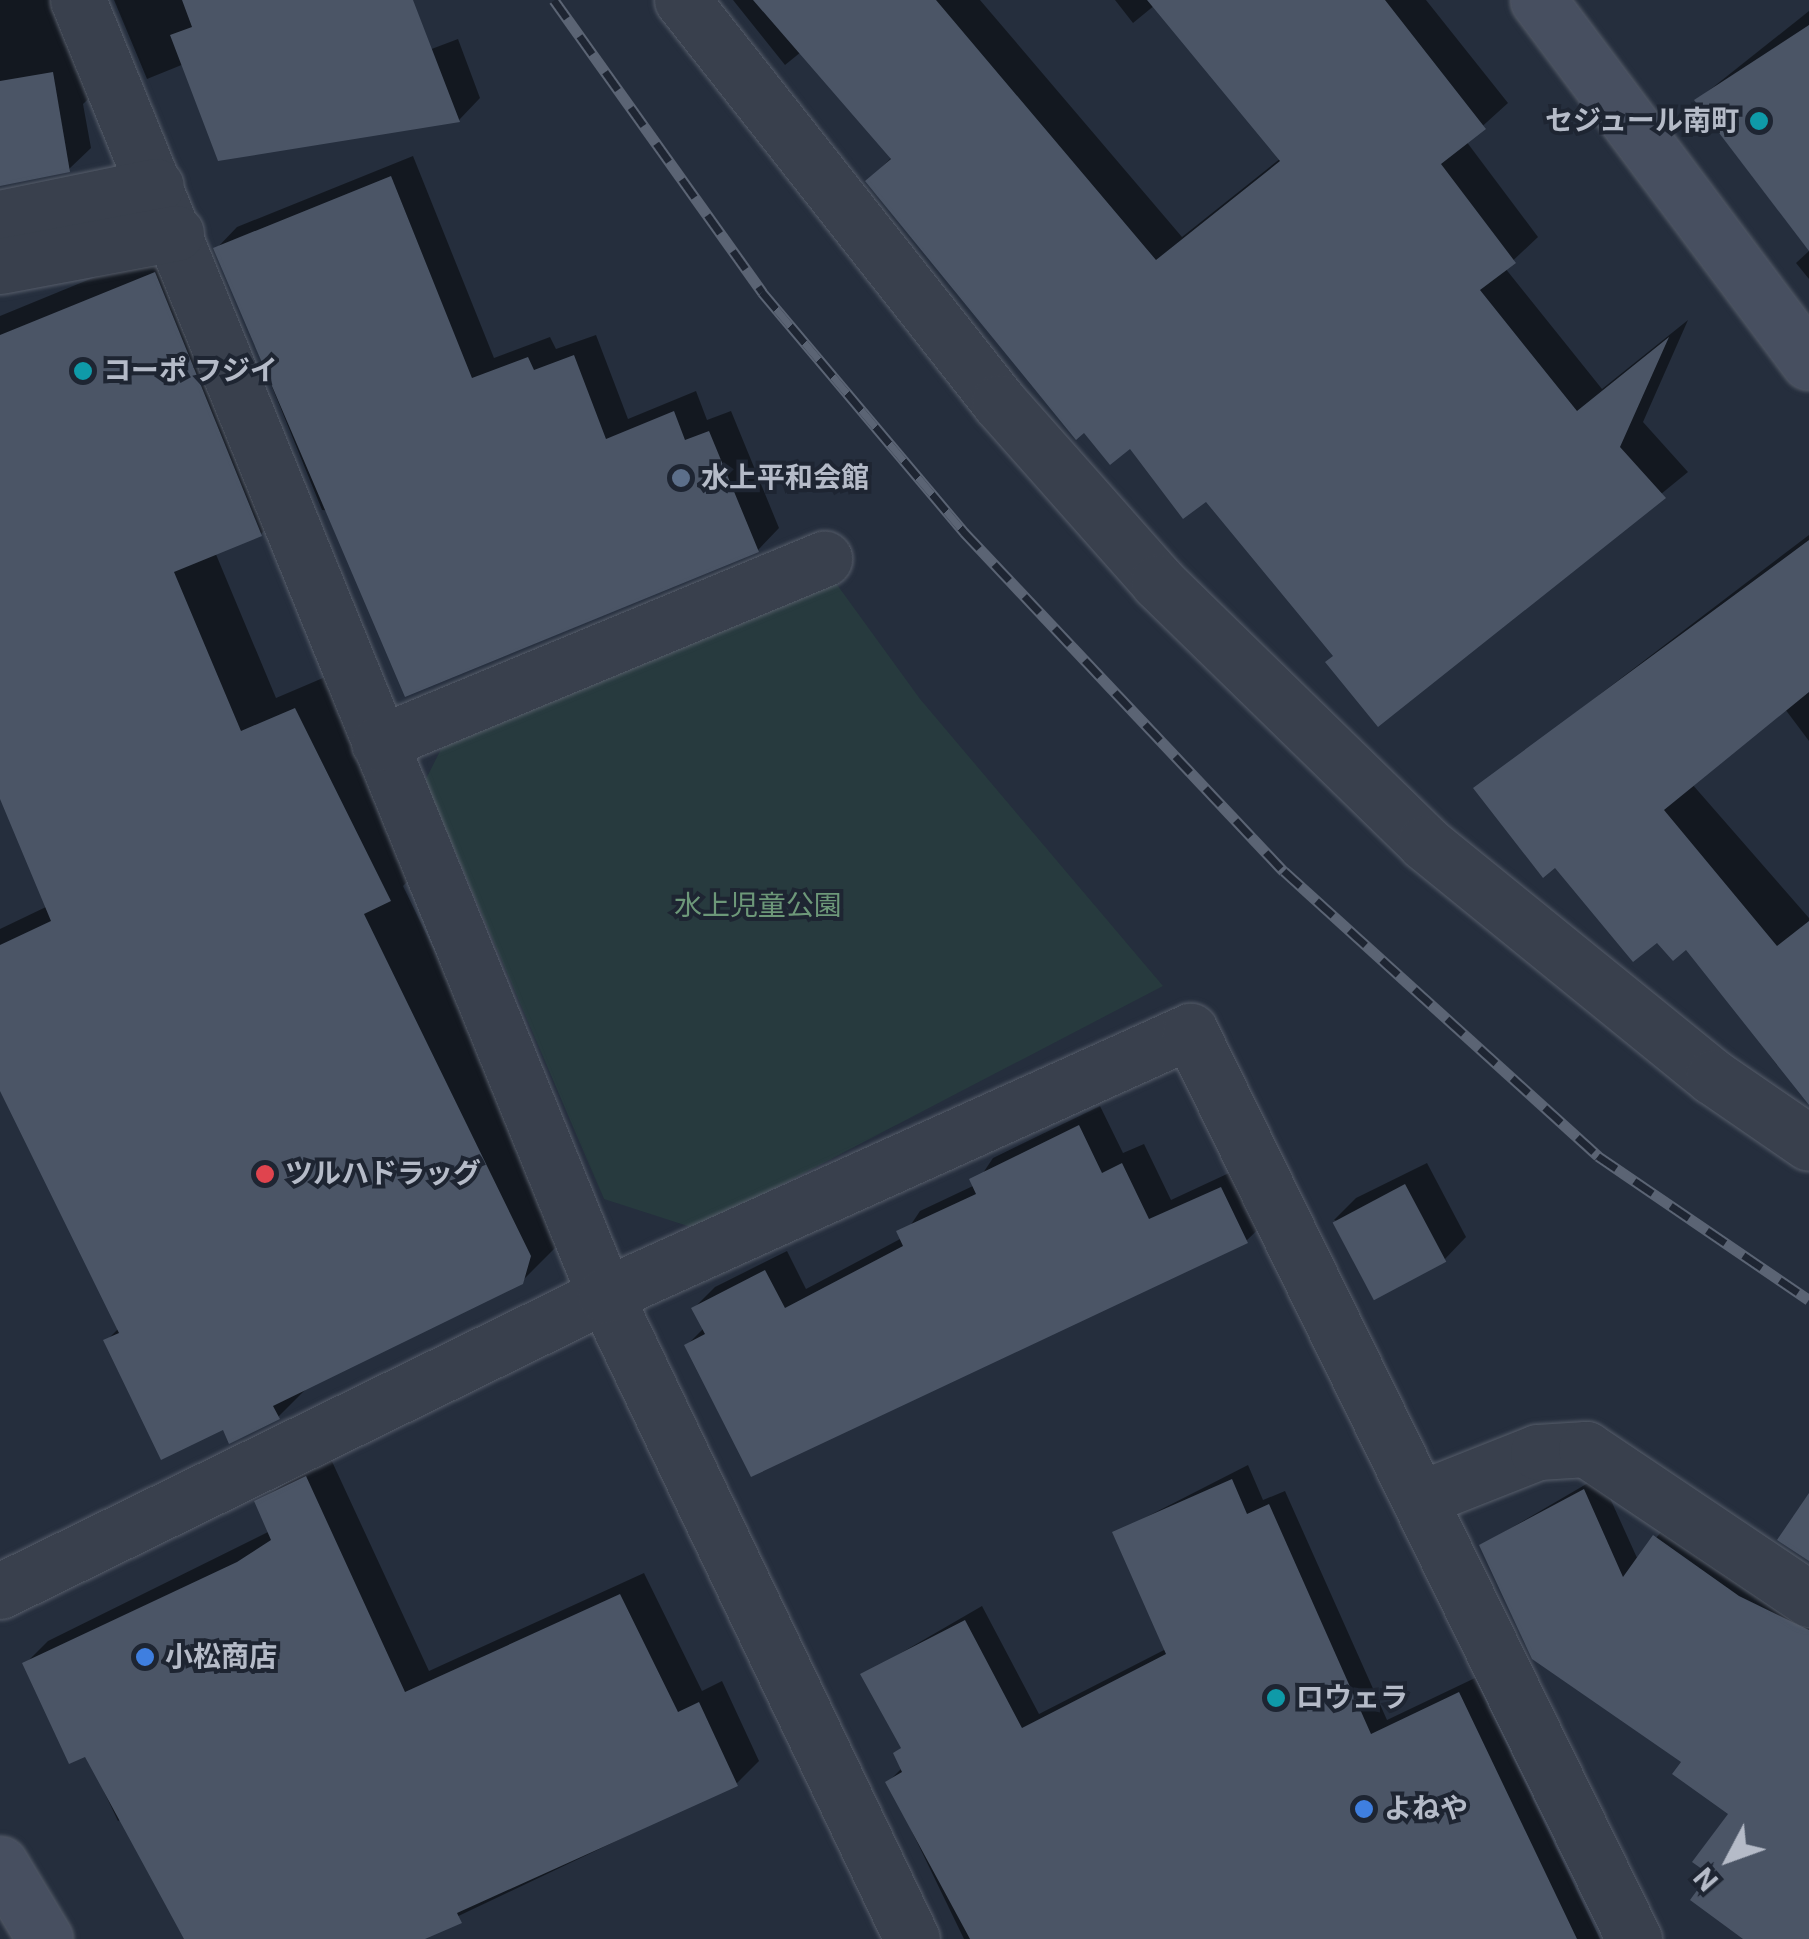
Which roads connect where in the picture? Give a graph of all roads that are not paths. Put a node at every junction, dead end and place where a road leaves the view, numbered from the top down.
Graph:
1 (78, 0) edge
2 (682, 0) edge
3 (1538, 0) edge
4 (166, 210) junction
5 (0, 218) edge
6 (0, 266) edge
7 (1809, 362) edge
8 (824, 559) dead end
9 (378, 744) junction
10 (1809, 1143) edge
11 (606, 1296) junction
12 (1419, 1498) junction
13 (0, 1591) edge
14 (1809, 1599) edge
15 (0, 1864) edge
16 (46, 1939) edge
17 (912, 1939) edge
18 (1634, 1939) edge

1 - 4 street
2 - 10 street
3 - 7 street
4 - 5 street
4 - 6 street
4 - 9 street
8 - 9 street
9 - 11 street
11 - 12 street
11 - 13 street
11 - 17 street
12 - 14 street
12 - 18 street
15 - 16 street

